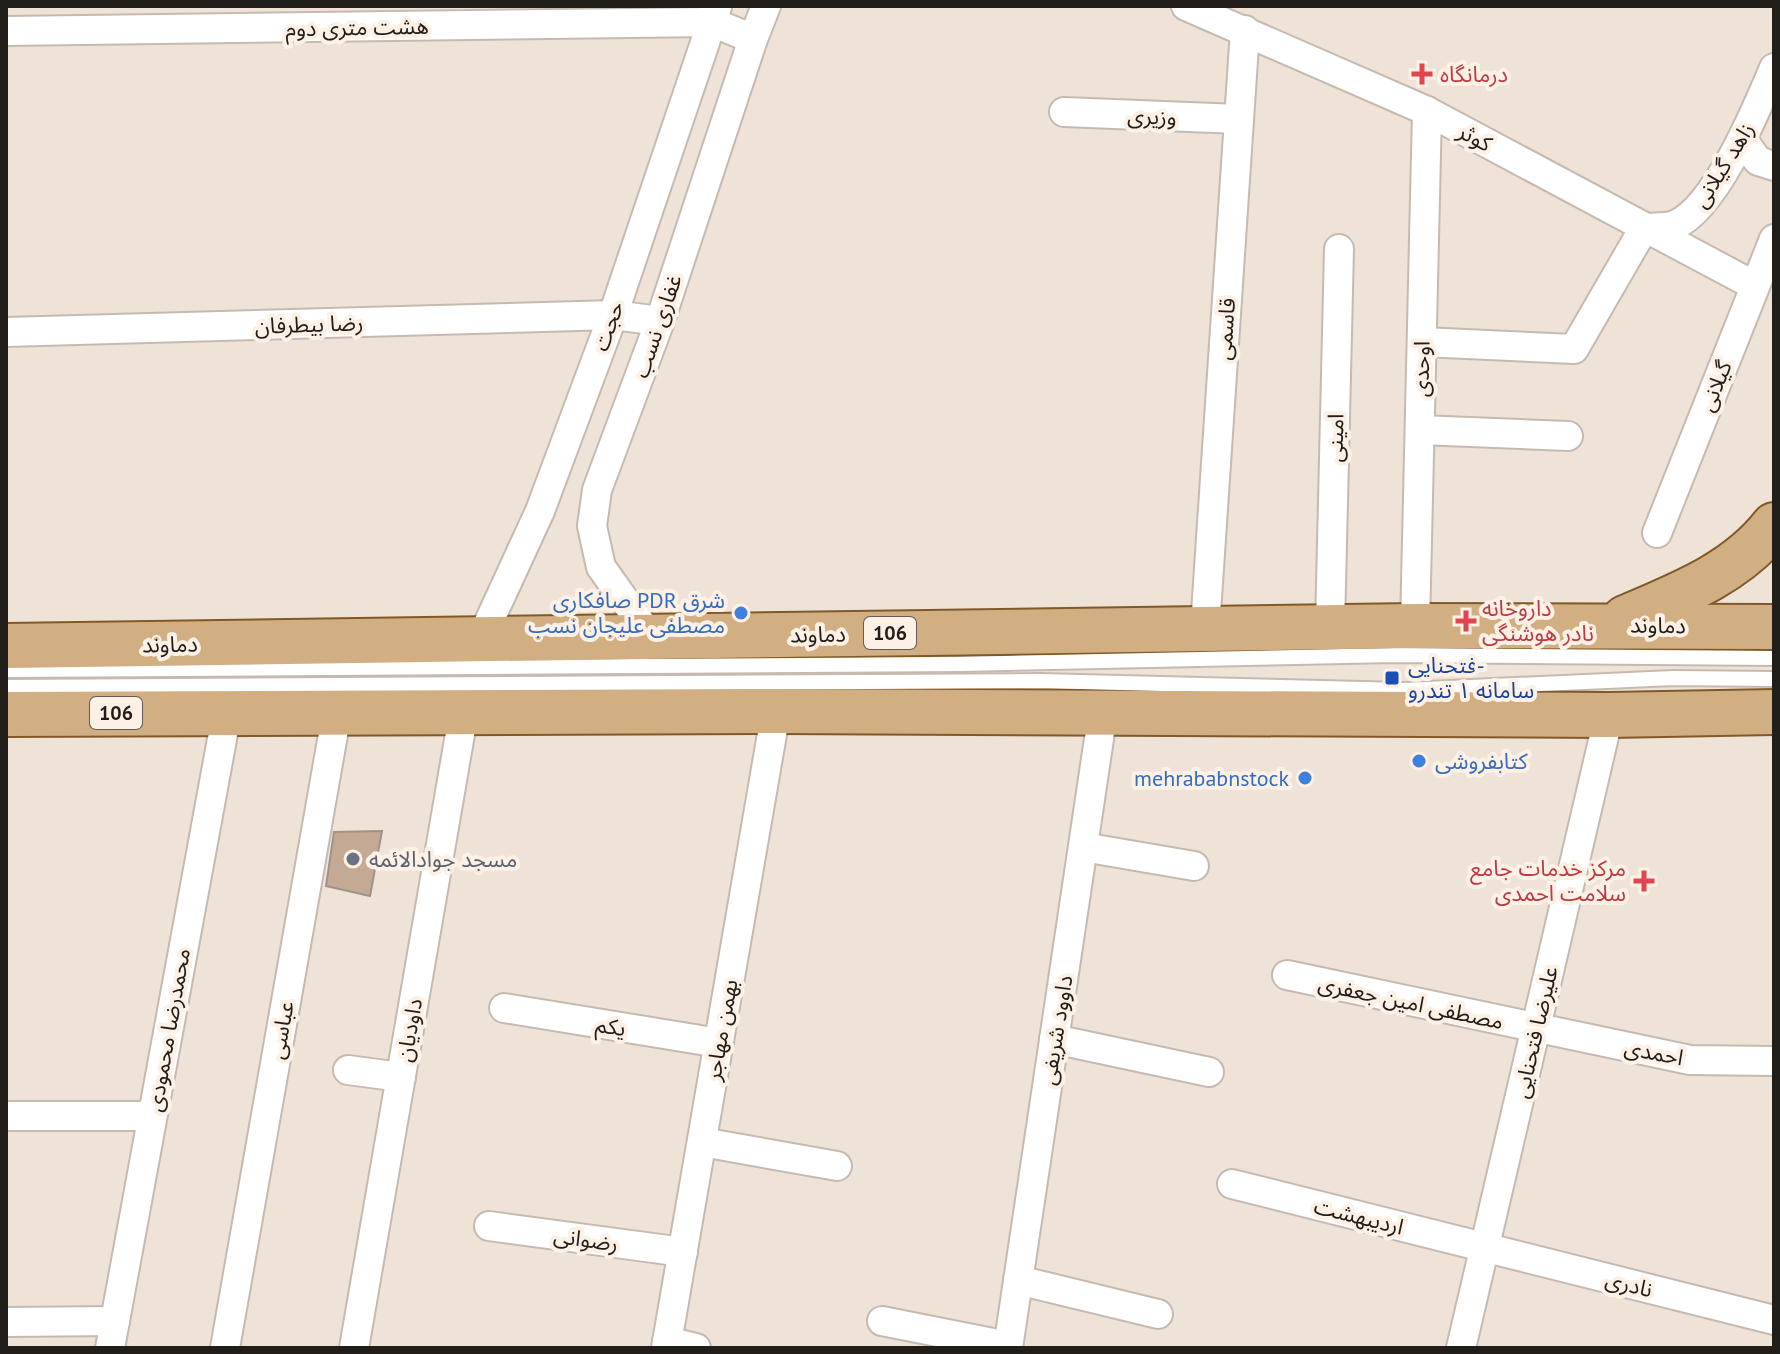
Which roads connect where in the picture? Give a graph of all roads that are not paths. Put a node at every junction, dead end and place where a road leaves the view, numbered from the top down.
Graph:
1 (766, 6) edge
2 (1186, 6) edge
3 (715, 14) edge
4 (1245, 30) junction
5 (6, 31) edge
6 (753, 39) junction
7 (1774, 68) edge
8 (1427, 111) junction
9 (1064, 112) dead end
10 (1239, 119) junction
11 (1743, 140) junction
12 (1774, 166) edge
13 (1644, 228) junction
14 (1774, 239) edge
15 (1339, 249) dead end
16 (1755, 286) junction
17 (613, 315) junction
18 (660, 321) junction
19 (6, 332) edge
20 (1422, 342) junction
21 (1420, 430) junction
22 (1568, 436) dead end
23 (1774, 525) edge
24 (1657, 533) dead end
25 (1609, 625) junction
26 (1415, 626) junction
27 (1330, 627) junction
28 (1774, 627) edge
29 (1205, 628) junction
30 (650, 636) junction
31 (481, 639) junction
32 (6, 646) edge
33 (1774, 658) edge
34 (6, 670) edge
35 (1774, 679) edge
36 (6, 687) edge
37 (464, 711) junction
38 (776, 711) junction
39 (227, 712) junction
40 (337, 712) junction
41 (1103, 712) junction
42 (1774, 712) edge
43 (6, 714) edge
44 (1609, 715) junction
45 (1083, 847) junction
46 (1194, 866) dead end
47 (1287, 975) dead end
48 (504, 1008) dead end
49 (1536, 1028) junction
50 (1054, 1039) junction
51 (719, 1043) junction
52 (1774, 1061) edge
53 (348, 1070) dead end
54 (1209, 1072) dead end
55 (401, 1077) junction
56 (6, 1116) edge
57 (152, 1116) junction
58 (702, 1142) junction
59 (837, 1166) dead end
60 (1232, 1184) dead end
61 (489, 1226) dead end
62 (1485, 1248) junction
63 (683, 1252) junction
64 (1018, 1280) junction
65 (1158, 1314) dead end
66 (1774, 1320) edge
67 (882, 1321) dead end
68 (6, 1322) edge
69 (112, 1334) edge
70 (667, 1345) edge
71 (1008, 1347) edge
72 (225, 1348) edge
73 (354, 1348) edge
74 (696, 1348) edge
75 (1461, 1348) edge

1 - 6 street, غفاری نسب
2 - 4 street, کوثر
3 - 5 street, هشت متری دوم
3 - 6 street, هشت متری دوم
3 - 17 street, حجت
4 - 8 street, کوثر
4 - 10 street, قاسمی
6 - 18 street, غفاری نسب
7 - 11 street, زاهد گیلانی
8 - 13 street, کوثر
8 - 20 street, اوحدی
9 - 10 street, وزیری
10 - 29 street, قاسمی
11 - 12 street
11 - 13 street, زاهد گیلانی
13 - 16 street, کوثر
13 - 20 street
14 - 16 street, گیلانی
15 - 27 street, امینی
16 - 24 street, گیلانی
17 - 18 street, رضا بیطرفان
17 - 19 street, رضا بیطرفان
17 - 31 street, حجت
18 - 30 street, غفاری نسب
20 - 21 street, اوحدی
21 - 22 street
21 - 26 street, اوحدی
23 - 25 main road
25 - 26 main road, دماوند / 106
25 - 28 main road, دماوند / 106
26 - 27 main road, دماوند / 106
27 - 29 main road, دماوند / 106
29 - 30 main road, دماوند / 106
30 - 31 main road, دماوند / 106
31 - 32 main road, دماوند / 106
33 - 34 lane
35 - 36 lane
37 - 38 main road, 106
37 - 40 main road, 106
37 - 55 street, داودیان
38 - 41 main road, 106
38 - 51 street, بهمن مهاجر
39 - 40 main road, 106
39 - 43 main road, 106
39 - 57 street, محمدرضا محمودی
40 - 72 street, عباسی
41 - 44 main road, 106
41 - 45 street, داوود شریفی
42 - 44 main road, 106
44 - 49 street, علیرضا فتحنایی
45 - 46 street
45 - 50 street, داوود شریفی
47 - 49 street, مصطفی امین جعفری
48 - 51 street, یکم
49 - 52 street, احمدی
49 - 62 street, علیرضا فتحنایی
50 - 54 street
50 - 64 street, داوود شریفی
51 - 58 street, بهمن مهاجر
53 - 55 street
55 - 73 street, داودیان
56 - 57 street
57 - 69 street, محمدرضا محمودی
58 - 59 street
58 - 63 street, بهمن مهاجر
60 - 62 street, اردیبهشت
61 - 63 street, رضوانی
62 - 66 street, نادری
62 - 75 street, علیرضا فتحنایی
63 - 70 street, بهمن مهاجر
64 - 65 street
64 - 71 street, داوود شریفی
67 - 71 street
68 - 69 street
70 - 74 street

